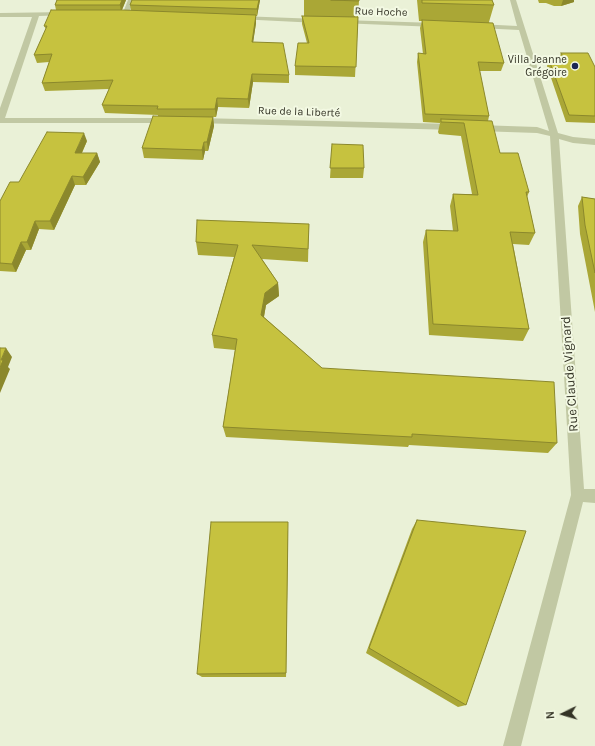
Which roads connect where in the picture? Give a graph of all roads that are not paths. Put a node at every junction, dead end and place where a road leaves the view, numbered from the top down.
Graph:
1 (131, 0) edge
2 (513, 0) edge
3 (36, 14) junction
4 (74, 14) edge
5 (0, 15) edge
6 (133, 15) edge
7 (230, 18) edge
8 (324, 21) edge
9 (332, 22) edge
10 (441, 25) edge
11 (472, 26) edge
12 (521, 28) junction
13 (0, 120) edge
14 (173, 121) edge
15 (188, 121) edge
16 (554, 134) junction
17 (595, 142) edge
18 (578, 495) junction
19 (595, 496) edge
20 (512, 746) edge

1 - 6 street
2 - 12 street, Rue Claude Vignard
3 - 4 street
3 - 5 street
3 - 13 street
7 - 8 street
9 - 10 street, Rue Hoche
11 - 12 street
12 - 16 street, Rue Claude Vignard
13 - 14 street
15 - 16 street, Rue de la Liberté
16 - 17 street, Rue de la Liberté
16 - 18 street, Rue Claude Vignard
18 - 19 street
18 - 20 street, Rue Claude Vignard

